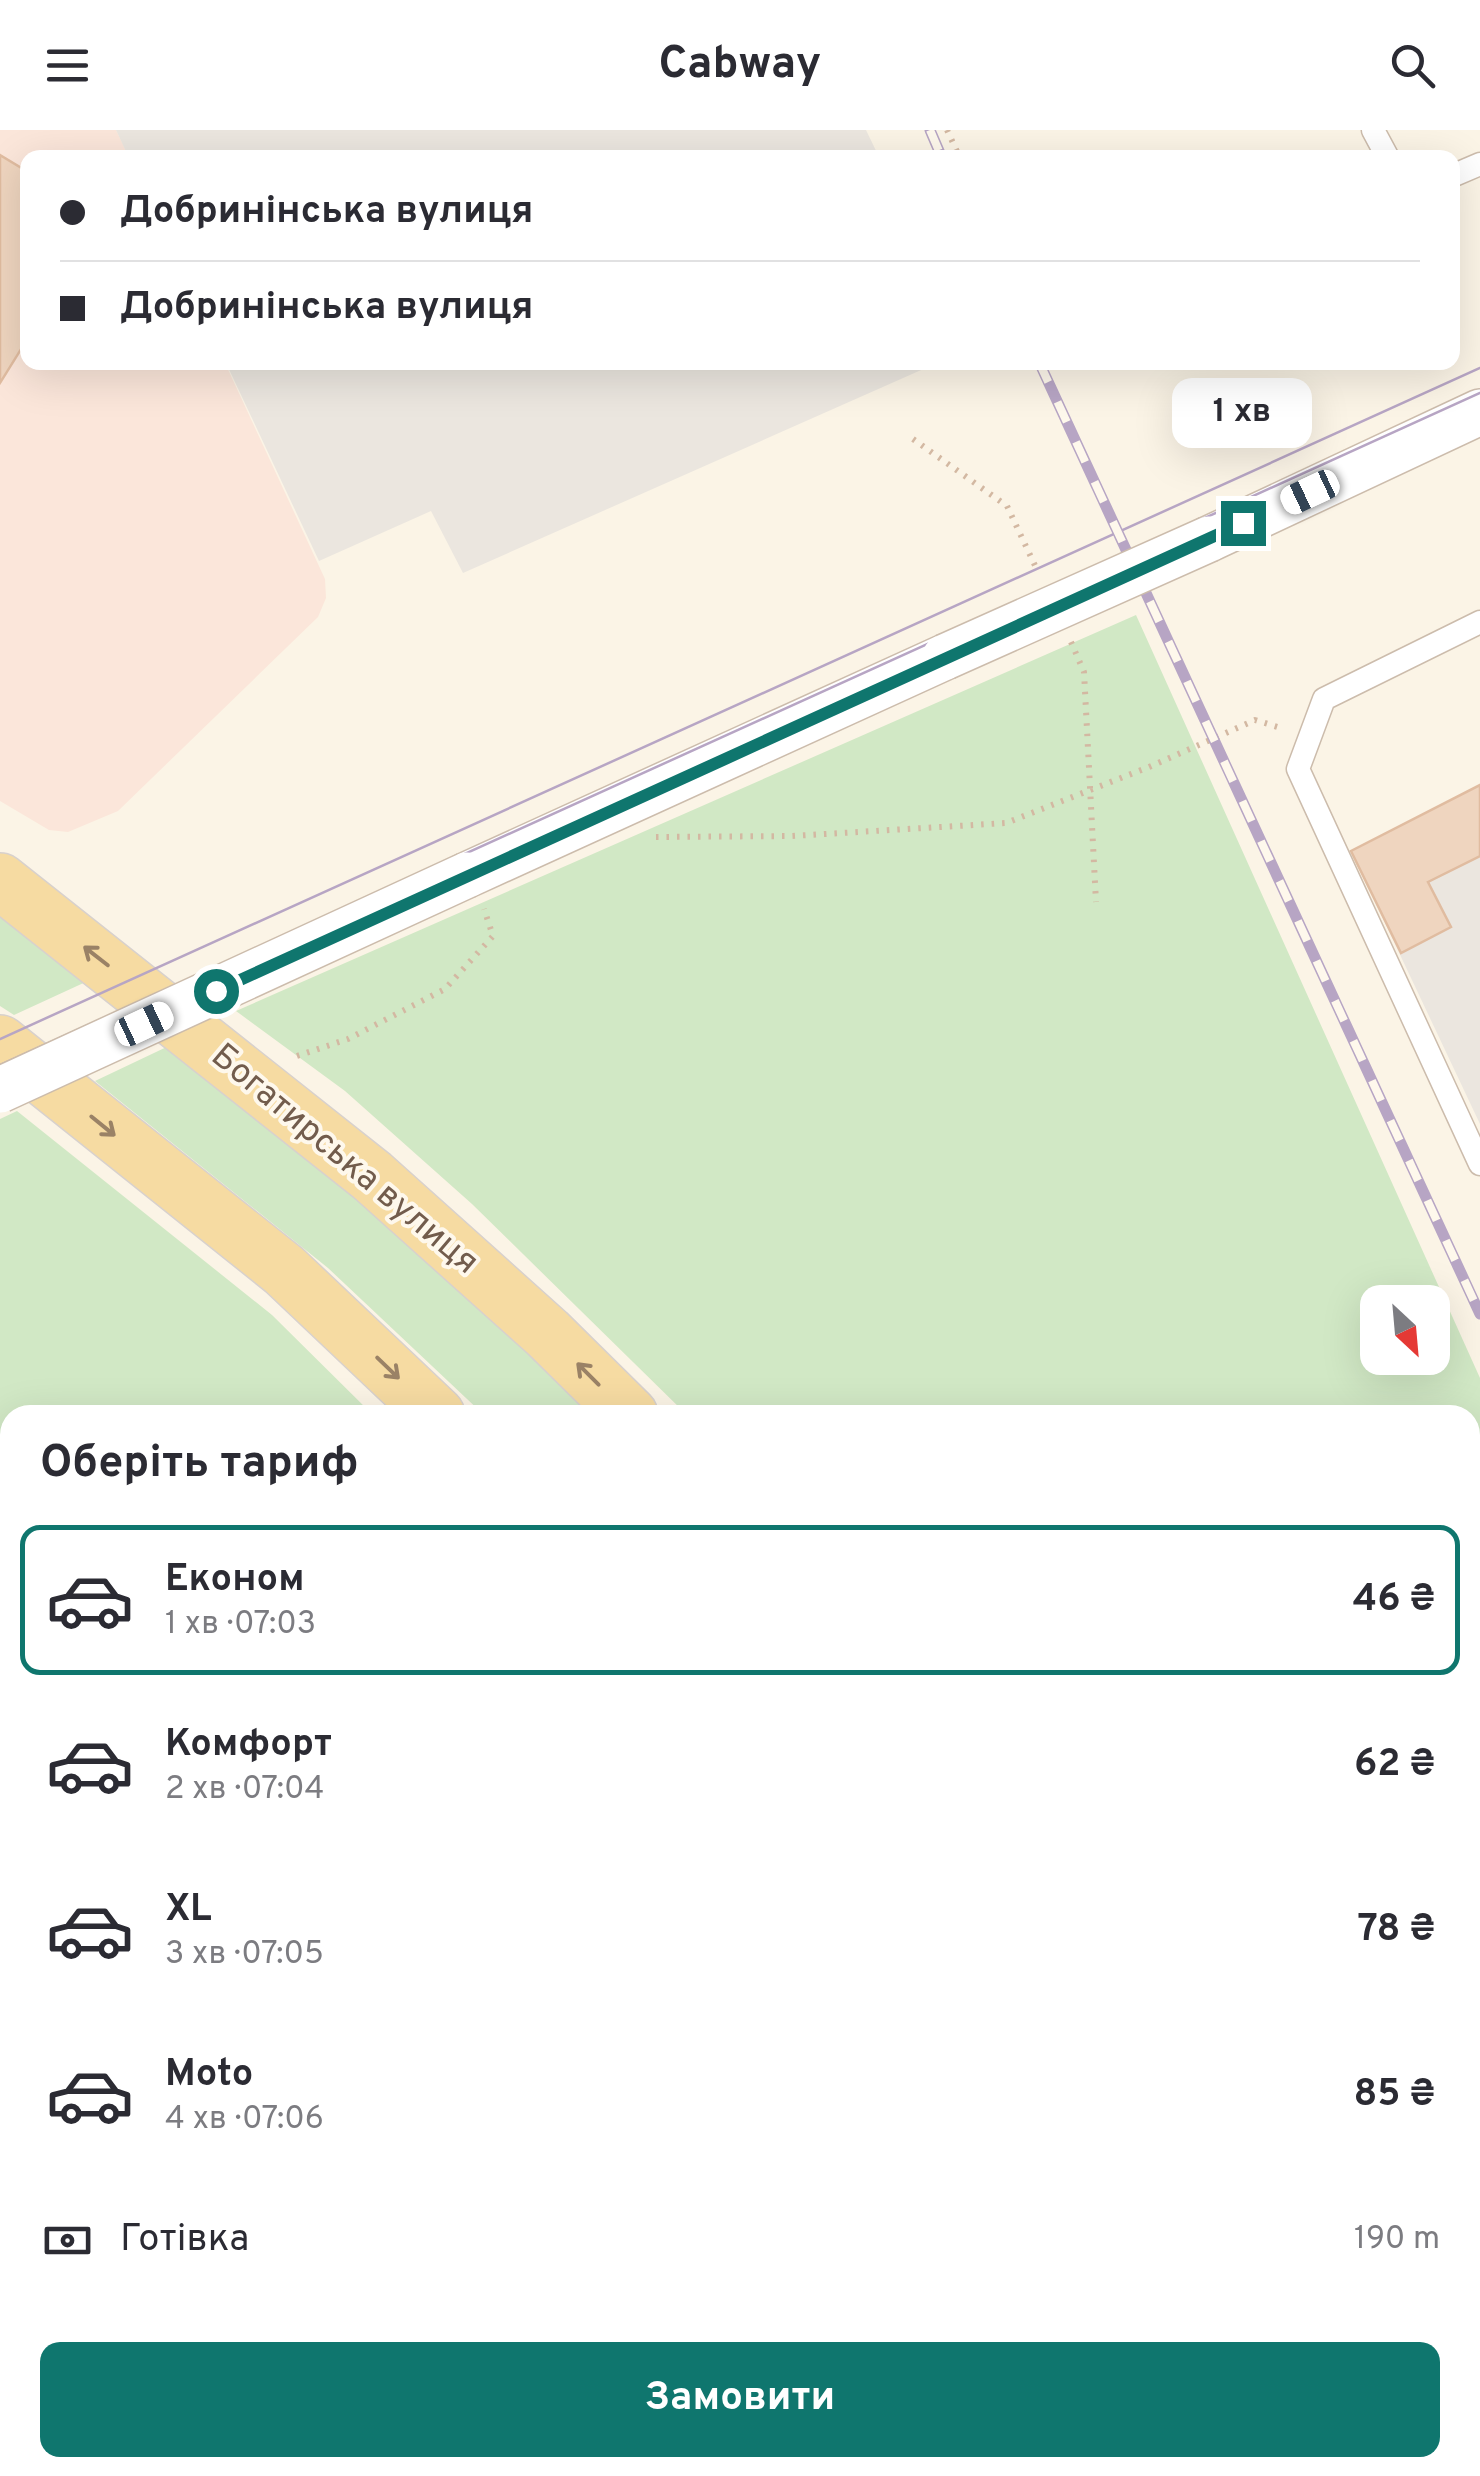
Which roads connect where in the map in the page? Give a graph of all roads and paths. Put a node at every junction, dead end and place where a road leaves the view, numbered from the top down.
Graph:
1 (1480, 412) edge
2 (1480, 622) edge
3 (1310, 738) junction
4 (637, 836) dead end
5 (0, 881) edge
6 (474, 890) junction
7 (0, 1042) edge
8 (284, 1060) dead end
9 (0, 1090) edge
10 (1480, 1164) edge
11 (426, 1405) edge
12 (620, 1405) edge

1 - 6 street, bridge
2 - 3 lane
3 - 4 path
3 - 10 lane
12 -> 5 main road, Богатирська вулиця
6 - 8 path
6 - 9 street, bridge
7 -> 11 main road

